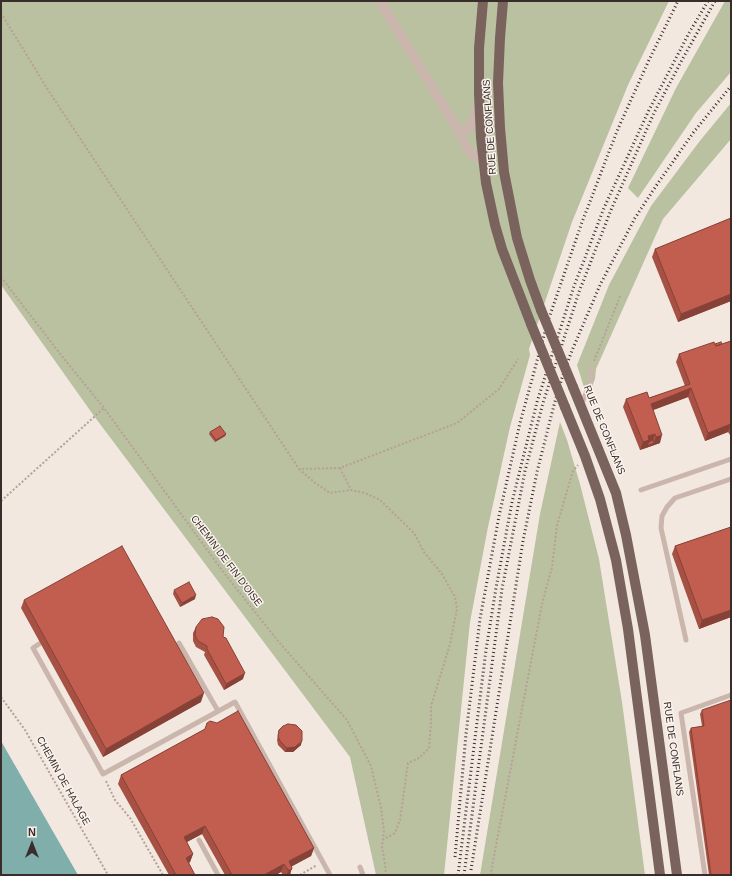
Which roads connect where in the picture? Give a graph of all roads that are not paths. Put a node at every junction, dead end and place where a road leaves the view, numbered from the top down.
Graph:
1 (380, 1) edge
2 (483, 1) edge
3 (503, 1) edge
4 (479, 104) junction
5 (458, 130) junction
6 (484, 162) junction
7 (590, 368) road end
8 (581, 405) junction
9 (731, 459) edge
10 (731, 479) edge
11 (641, 490) dead end
12 (686, 640) dead end
13 (179, 642) dead end
14 (39, 644) dead end
15 (731, 695) edge
16 (218, 711) junction
17 (199, 840) edge
18 (360, 866) dead end
19 (218, 875) edge
20 (330, 875) edge
21 (363, 875) edge
22 (660, 875) edge
23 (678, 875) edge
24 (705, 875) edge

1 - 5 street, RUE DE CONFLANS
2 - 4 main road, RUE DE CONFLANS
3 - 8 main road, RUE DE CONFLANS, bridge
4 - 5 street
4 - 6 main road, RUE DE CONFLANS
5 - 6 street, RUE DE CONFLANS
6 - 22 main road, RUE DE CONFLANS, bridge
7 - 8 lane
8 - 23 main road, RUE DE CONFLANS
9 - 11 lane
10 - 12 lane
13 - 16 lane
14 - 16 lane
15 - 24 lane
16 - 20 lane
17 - 19 lane
18 - 21 lane

